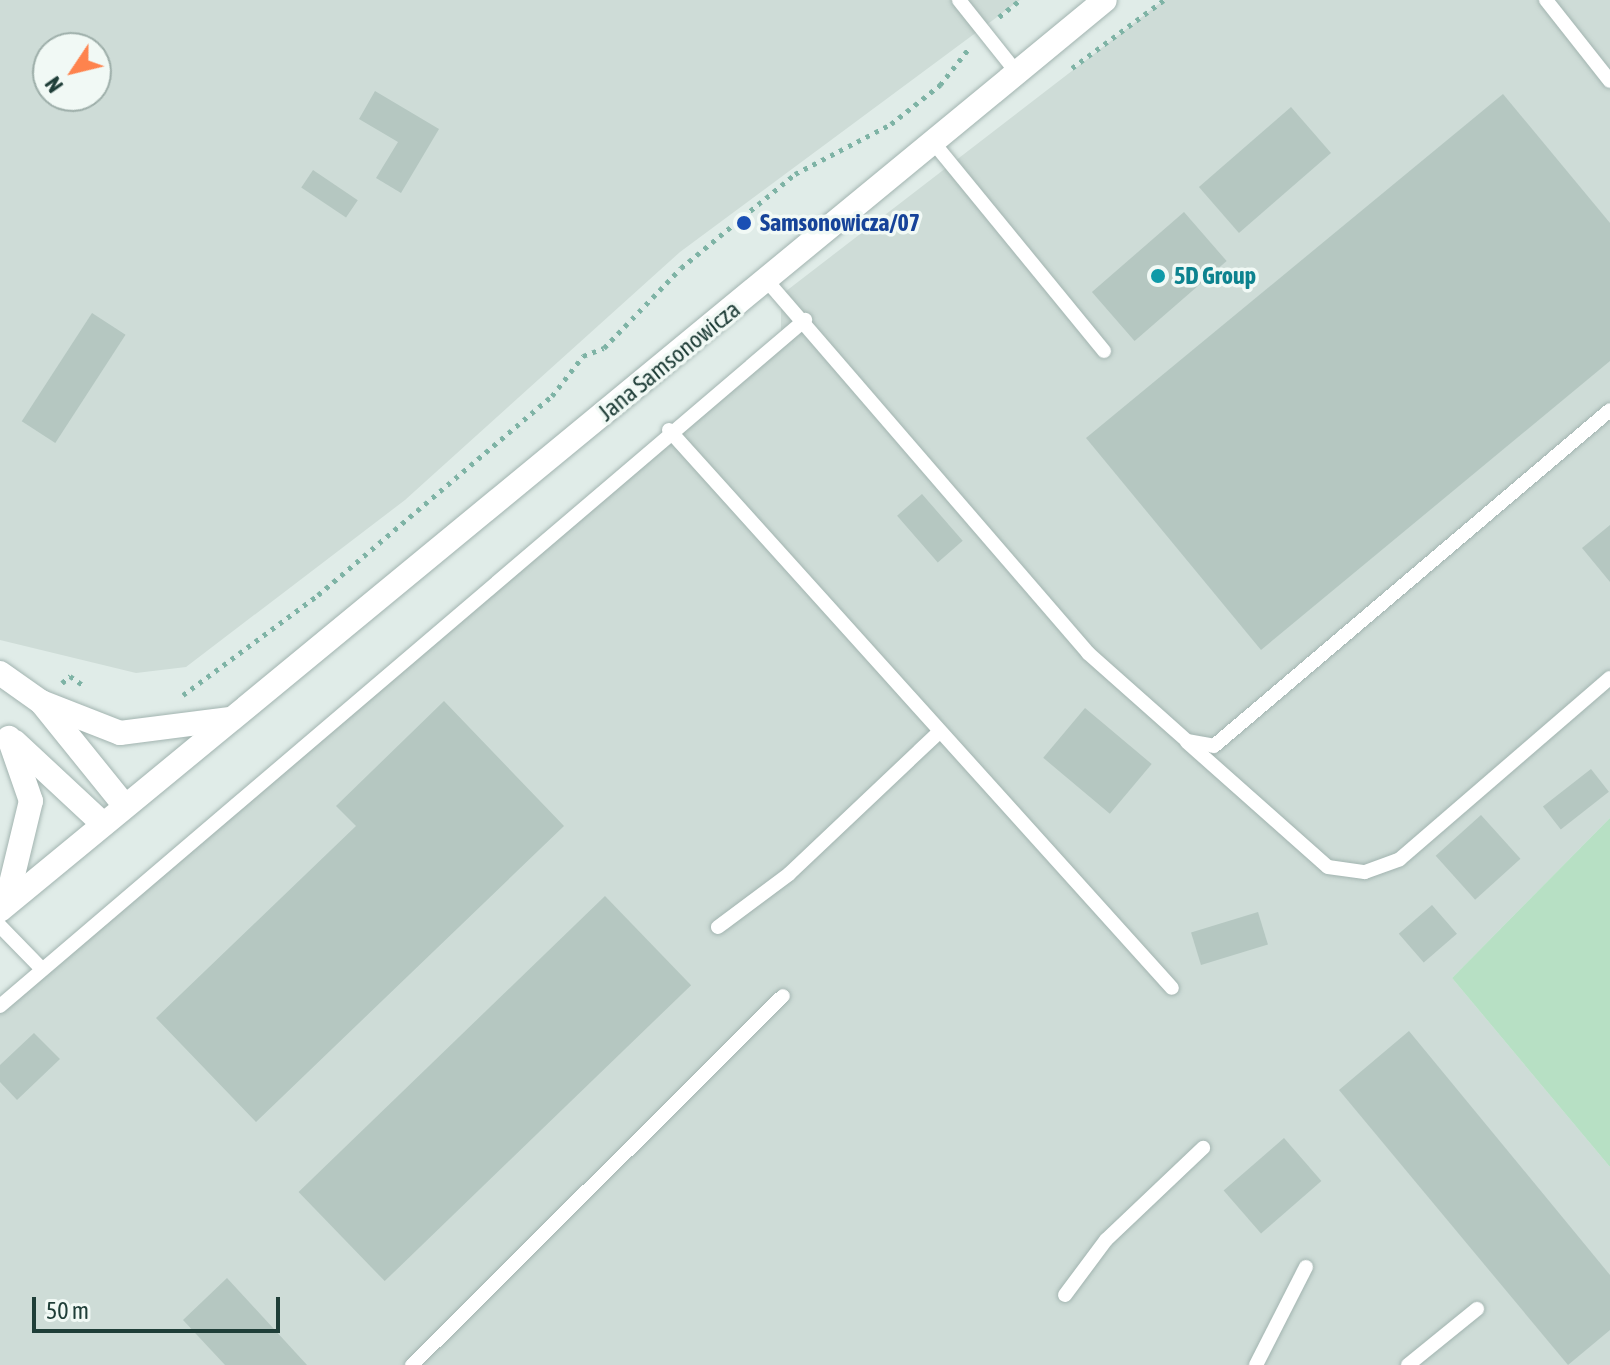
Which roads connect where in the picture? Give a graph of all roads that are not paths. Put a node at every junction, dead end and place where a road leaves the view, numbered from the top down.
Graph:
1 (959, 0) edge
2 (1105, 0) edge
3 (1546, 0) edge
4 (1017, 73) junction
5 (1610, 81) edge
6 (933, 142) junction
7 (768, 282) junction
8 (805, 320) junction
9 (1104, 351) dead end
10 (1610, 410) edge
11 (669, 430) junction
12 (0, 673) edge
13 (1610, 678) edge
14 (41, 702) junction
15 (230, 719) junction
16 (5, 734) edge
17 (937, 734) junction
18 (1187, 741) junction
19 (125, 806) junction
20 (103, 824) junction
21 (2, 913) edge
22 (718, 927) dead end
23 (40, 967) junction
24 (1172, 988) dead end
25 (783, 996) dead end
26 (0, 1006) edge
27 (1203, 1148) dead end
28 (1306, 1267) dead end
29 (1065, 1295) dead end
30 (1477, 1309) dead end
31 (412, 1365) edge
32 (1256, 1365) edge
33 (1408, 1365) edge

1 - 4 lane
2 - 4 main road, Jana Samsonowicza
3 - 5 lane
4 - 6 main road, Jana Samsonowicza
6 - 7 main road, Jana Samsonowicza
6 - 9 lane
7 - 8 lane
7 - 15 main road, Jana Samsonowicza
8 - 11 lane
8 - 18 lane
10 - 18 lane
11 - 17 lane
11 - 23 lane
12 - 14 main road
13 - 18 lane
14 - 15 main road
14 - 19 main road
15 - 19 main road, Jana Samsonowicza
16 - 20 main road
16 - 21 main road
17 - 22 lane
17 - 24 lane
19 - 20 main road, Jana Samsonowicza
20 - 21 main road, Jana Samsonowicza
21 - 23 lane
23 - 26 lane
25 - 31 lane
27 - 29 lane
28 - 32 lane
30 - 33 lane

